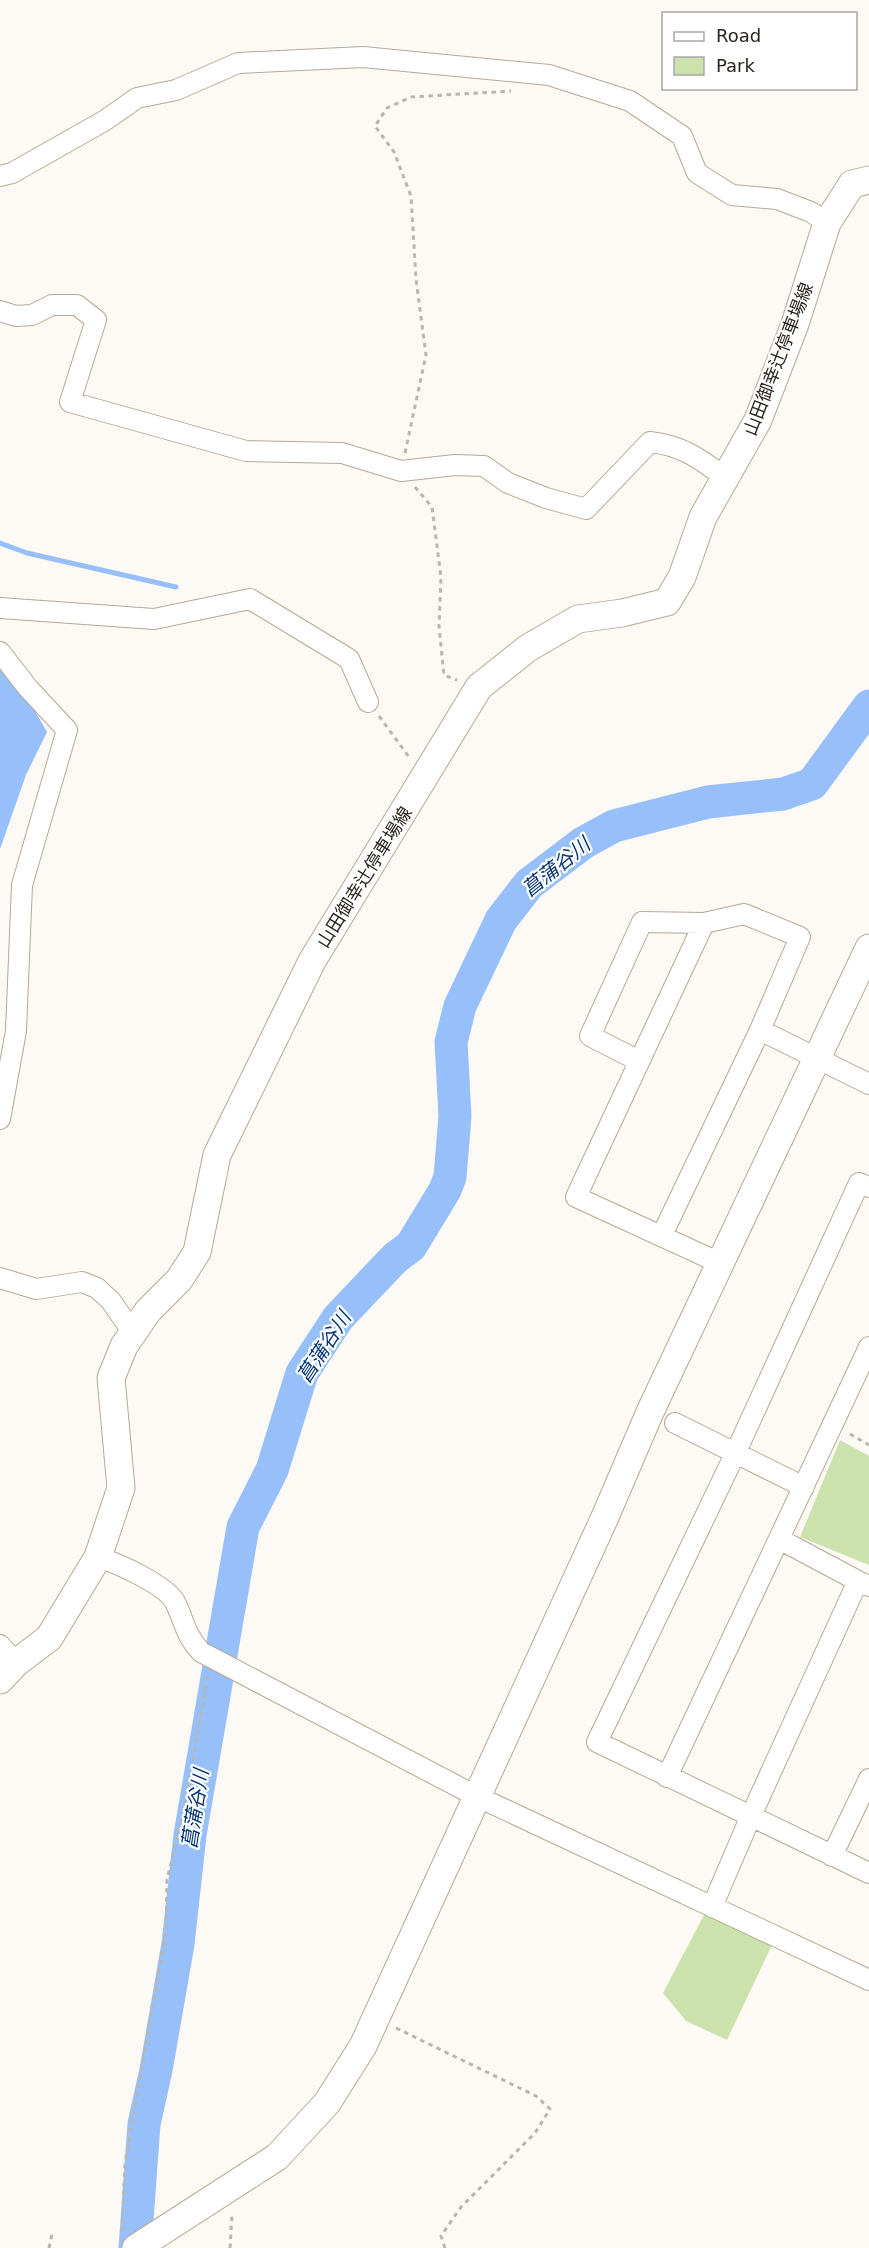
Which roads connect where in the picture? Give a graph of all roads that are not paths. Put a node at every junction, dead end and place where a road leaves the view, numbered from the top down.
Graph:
1 (0, 176) edge
2 (869, 180) edge
3 (827, 223) junction
4 (0, 311) edge
5 (725, 477) junction
6 (0, 608) edge
7 (0, 652) edge
8 (368, 702) road end
9 (705, 924) junction
10 (869, 948) edge
11 (760, 1030) junction
12 (816, 1058) junction
13 (639, 1061) junction
14 (869, 1084) edge
15 (0, 1119) edge
16 (869, 1187) edge
17 (663, 1235) junction
18 (722, 1264) junction
19 (0, 1278) edge
20 (133, 1333) junction
21 (869, 1347) edge
22 (675, 1423) dead end
23 (735, 1454) junction
24 (804, 1487) junction
25 (779, 1539) junction
26 (98, 1557) junction
27 (864, 1583) edge
28 (5, 1663) edge
29 (667, 1777) junction
30 (869, 1779) edge
31 (476, 1796) junction
32 (750, 1818) junction
33 (832, 1856) junction
34 (869, 1873) edge
35 (712, 1907) junction
36 (869, 1980) edge
37 (129, 2242) edge

1 - 3 street
2 - 3 main road, 山田御幸辻停車場線
3 - 5 main road, 山田御幸辻停車場線
4 - 5 street
5 - 20 main road, 山田御幸辻停車場線
6 - 8 street
7 - 15 street
9 - 11 street
9 - 13 street
9 - 13 street
10 - 12 main road
11 - 12 street
11 - 17 street
12 - 14 street
12 - 18 main road
13 - 17 street
16 - 23 street
17 - 18 street
18 - 31 main road
19 - 20 street
20 - 26 main road, 山田御幸辻停車場線
21 - 24 street
22 - 23 street
23 - 24 street
23 - 29 street
24 - 25 street
25 - 27 street
25 - 29 street
26 - 28 main road, 山田御幸辻停車場線
26 - 31 street
27 - 32 street
29 - 32 street
30 - 33 street
31 - 35 street
31 - 37 main road
32 - 33 street
32 - 35 street
33 - 34 street
35 - 36 street

